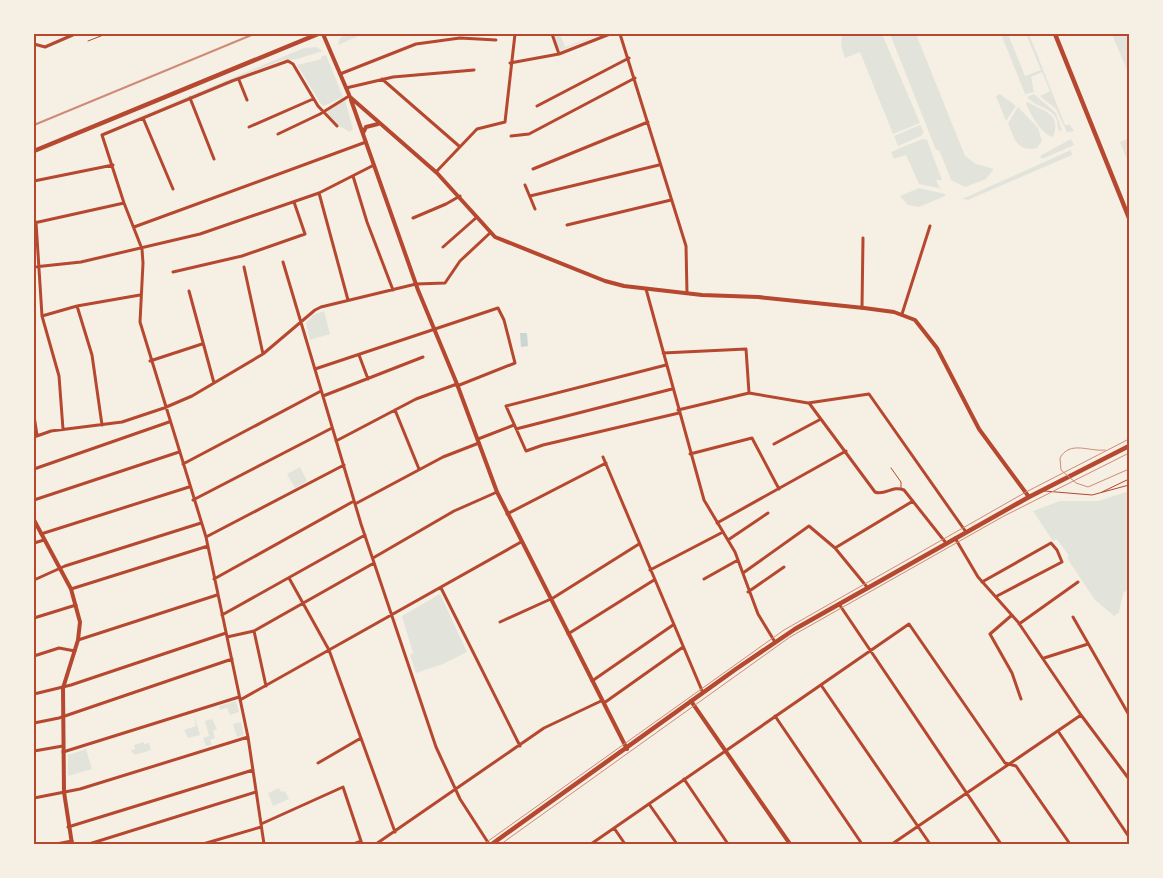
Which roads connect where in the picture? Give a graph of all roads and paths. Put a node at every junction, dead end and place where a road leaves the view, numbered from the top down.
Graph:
1 (75, 34) edge
2 (106, 34) edge
3 (318, 34) edge
4 (323, 34) edge
5 (515, 34) edge
6 (552, 34) edge
7 (610, 34) edge
8 (620, 34) edge
9 (1055, 34) edge
10 (462, 36) edge
11 (496, 40) dead end
12 (88, 41) dead end
13 (34, 44) edge
14 (559, 54) junction
15 (629, 58) junction
16 (510, 63) junction
17 (474, 70) dead end
18 (340, 74) junction
19 (635, 78) junction
20 (381, 79) junction
21 (239, 80) junction
22 (346, 88) junction
23 (350, 97) junction
24 (190, 98) junction
25 (313, 99) junction
26 (247, 100) dead end
27 (537, 106) dead end
28 (322, 112) junction
29 (143, 118) junction
30 (648, 122) junction
31 (379, 124) junction
32 (337, 126) dead end
33 (249, 127) dead end
34 (363, 133) junction
35 (278, 134) dead end
36 (511, 136) dead end
37 (366, 142) junction
38 (459, 146) junction
39 (34, 151) edge
40 (214, 159) dead end
41 (113, 165) junction
42 (374, 165) junction
43 (659, 165) junction
44 (533, 169) dead end
45 (436, 172) junction
46 (353, 176) junction
47 (34, 181) edge
48 (525, 185) dead end
49 (173, 189) dead end
50 (320, 192) junction
51 (460, 196) junction
52 (530, 196) junction
53 (671, 200) junction
54 (294, 202) junction
55 (124, 203) junction
56 (536, 209) dead end
57 (477, 217) junction
58 (413, 218) dead end
59 (1129, 218) edge
60 (35, 223) edge
61 (568, 225) dead end
62 (930, 226) dead end
63 (134, 227) junction
64 (490, 233) junction
65 (864, 238) dead end
66 (443, 247) dead end
67 (142, 249) junction
68 (283, 262) dead end
69 (36, 267) edge
70 (244, 267) dead end
71 (173, 272) dead end
72 (416, 284) junction
73 (646, 289) junction
74 (189, 290) dead end
75 (392, 290) junction
76 (687, 293) junction
77 (140, 295) junction
78 (348, 300) junction
79 (77, 306) junction
80 (862, 308) junction
81 (902, 314) junction
82 (42, 316) junction
83 (301, 322) junction
84 (434, 329) junction
85 (202, 344) junction
86 (663, 353) junction
87 (263, 354) junction
88 (359, 355) junction
89 (423, 357) dead end
90 (150, 361) junction
91 (666, 365) junction
92 (315, 369) junction
93 (368, 379) junction
94 (214, 383) junction
95 (457, 385) junction
96 (672, 389) junction
97 (321, 391) junction
98 (749, 393) junction
99 (323, 396) junction
100 (808, 403) junction
101 (164, 408) junction
102 (395, 410) junction
103 (678, 412) junction
104 (34, 416) edge
105 (821, 419) junction
106 (169, 422) junction
107 (102, 425) junction
108 (515, 427) junction
109 (332, 428) junction
110 (63, 429) junction
111 (35, 436) edge
112 (479, 441) junction
113 (336, 442) junction
114 (774, 444) dead end
115 (1129, 446) edge
116 (846, 451) junction
117 (179, 452) junction
118 (690, 454) junction
119 (603, 457) dead end
120 (606, 463) junction
121 (182, 464) junction
122 (344, 466) junction
123 (891, 468) dead end
124 (34, 469) edge
125 (418, 470) junction
126 (1129, 480) edge
127 (1129, 485) edge
128 (189, 487) junction
129 (779, 489) junction
130 (901, 489) junction
131 (497, 492) junction
132 (1038, 492) junction
133 (1097, 494) junction
134 (1029, 497) junction
135 (34, 500) edge
136 (193, 500) junction
137 (913, 501) junction
138 (355, 502) junction
139 (768, 513) dead end
140 (507, 514) junction
141 (34, 520) edge
142 (201, 523) junction
143 (717, 523) junction
144 (723, 532) junction
145 (966, 532) junction
146 (41, 534) junction
147 (365, 535) junction
148 (206, 537) junction
149 (955, 538) junction
150 (44, 540) junction
151 (728, 540) junction
152 (521, 542) junction
153 (34, 543) edge
154 (946, 543) junction
155 (639, 544) junction
156 (208, 546) junction
157 (835, 548) junction
158 (373, 558) junction
159 (738, 560) junction
160 (374, 563) junction
161 (784, 567) dead end
162 (61, 568) junction
163 (650, 570) junction
164 (743, 573) junction
165 (289, 578) junction
166 (214, 579) junction
167 (704, 579) dead end
168 (34, 580) edge
169 (654, 580) junction
170 (982, 582) junction
171 (1078, 582) dead end
172 (867, 587) junction
173 (441, 588) junction
174 (71, 589) junction
175 (748, 592) junction
176 (217, 595) junction
177 (997, 596) junction
178 (550, 599) junction
179 (302, 603) junction
180 (838, 603) junction
181 (76, 604) junction
182 (222, 615) junction
183 (1012, 615) junction
184 (392, 616) junction
185 (1073, 617) dead end
186 (34, 618) edge
187 (500, 622) dead end
188 (1019, 624) junction
189 (673, 625) junction
190 (254, 631) junction
191 (568, 634) junction
192 (226, 635) junction
193 (78, 640) junction
194 (775, 642) junction
195 (1088, 644) junction
196 (683, 647) junction
197 (328, 650) junction
198 (75, 651) junction
199 (870, 651) junction
200 (34, 656) edge
201 (1044, 658) junction
202 (232, 659) junction
203 (592, 681) junction
204 (821, 685) junction
205 (266, 686) junction
206 (63, 688) junction
207 (703, 692) junction
208 (34, 694) edge
209 (240, 698) junction
210 (1021, 699) dead end
211 (691, 701) junction
212 (602, 702) junction
213 (1081, 715) junction
214 (1129, 715) edge
215 (63, 716) junction
216 (775, 716) junction
217 (34, 723) edge
218 (1058, 731) junction
219 (248, 738) junction
220 (361, 738) junction
221 (63, 746) junction
222 (520, 746) junction
223 (627, 749) junction
224 (726, 750) junction
225 (34, 752) edge
226 (63, 752) junction
227 (318, 763) dead end
228 (1010, 765) junction
229 (253, 770) junction
230 (684, 779) junction
231 (1129, 779) edge
232 (455, 790) junction
233 (64, 792) junction
234 (256, 792) junction
235 (966, 793) junction
236 (34, 798) edge
237 (648, 803) junction
238 (261, 825) junction
239 (68, 827) junction
240 (918, 827) junction
241 (614, 828) junction
242 (395, 832) junction
243 (1129, 837) edge
244 (72, 843) edge
245 (362, 843) edge
246 (56, 844) edge
247 (89, 844) edge
248 (203, 844) edge
249 (264, 844) edge
250 (354, 844) edge
251 (376, 844) edge
252 (491, 844) edge
253 (591, 844) edge
254 (625, 844) edge
255 (676, 844) edge
256 (728, 844) edge
257 (790, 844) edge
258 (862, 844) edge
259 (892, 844) edge
260 (930, 844) edge
261 (1001, 844) edge
262 (1070, 844) edge

1 - 13 street
2 - 12 lane
3 - 39 main road
4 - 18 street
5 - 16 street
6 - 14 street
7 - 14 street
8 - 15 street
9 - 59 main road
10 - 11 street
10 - 18 street
14 - 16 street
15 - 19 street
15 - 27 street
16 - 38 street
17 - 20 street
18 - 22 street
19 - 30 street
19 - 36 street
20 - 22 street
20 - 38 street
21 - 24 street
21 - 25 street
21 - 26 street
22 - 23 street
23 - 28 street
23 - 31 street
23 - 34 street
24 - 29 street
24 - 40 street
25 - 28 street
25 - 33 street
28 - 32 street
28 - 35 street
29 - 41 street
29 - 49 street
30 - 43 street
30 - 44 street
31 - 34 street
31 - 45 street
34 - 37 street
37 - 42 street
37 - 63 street
38 - 45 street
41 - 47 street
41 - 55 street
42 - 46 street
42 - 72 street
43 - 52 street
43 - 53 street
45 - 51 street
46 - 50 street
46 - 75 street
48 - 52 street
50 - 54 street
50 - 78 street
51 - 57 street
51 - 58 street
52 - 56 street
53 - 61 street
53 - 76 street
54 - 67 street
54 - 71 street
55 - 60 street
55 - 63 street
57 - 64 street
57 - 66 street
60 - 69 street
62 - 81 street
63 - 67 street
64 - 72 street
64 - 73 street
65 - 80 street
67 - 69 street
67 - 77 street
68 - 83 street
69 - 82 street
70 - 87 street
72 - 75 street
72 - 84 street
73 - 76 street
73 - 86 street
74 - 85 street
75 - 78 street
76 - 80 street
77 - 79 street
77 - 90 street
78 - 83 street
79 - 82 street
79 - 107 street
80 - 81 street
81 - 134 street
82 - 110 street
83 - 87 street
83 - 92 street
84 - 88 street
84 - 95 street
84 - 95 street
85 - 90 street
85 - 94 street
86 - 91 street
86 - 98 street
87 - 94 street
88 - 92 street
88 - 93 street
89 - 93 street
90 - 101 street
91 - 96 street
91 - 108 street
92 - 97 street
93 - 99 street
94 - 101 street
95 - 102 street
95 - 112 street
96 - 103 street
96 - 108 street
97 - 99 street
97 - 121 street
98 - 100 street
98 - 103 street
99 - 109 street
100 - 105 street
100 - 145 street
101 - 106 street
101 - 107 street
102 - 113 street
102 - 125 street
103 - 108 street
103 - 118 street
104 - 111 street
105 - 114 street
105 - 116 street
106 - 117 street
106 - 124 street
107 - 110 street
108 - 112 street
109 - 113 street
109 - 136 street
110 - 111 street
112 - 125 street
112 - 131 street
113 - 122 street
115 - 132 main road
116 - 129 street
116 - 130 street
117 - 121 street
117 - 135 street
118 - 129 street
118 - 143 street
119 - 120 street
120 - 140 street
120 - 155 street
121 - 128 street
122 - 138 street
122 - 148 street
123 - 130 lane
125 - 138 street
126 - 133 lane
127 - 133 lane
128 - 136 street
128 - 146 street
129 - 143 street
130 - 137 street
131 - 140 street
131 - 158 street
132 - 133 lane
132 - 134 main road
134 - 145 main road
136 - 142 street
137 - 154 street
137 - 157 street
138 - 147 street
138 - 166 street
139 - 151 street
140 - 152 street
141 - 146 street
142 - 148 street
142 - 162 street
143 - 144 street
144 - 151 street
144 - 163 street
145 - 149 main road
146 - 150 street
147 - 158 street
147 - 165 street
148 - 156 street
149 - 154 main road
149 - 170 street
150 - 153 street
150 - 162 street
151 - 159 street
152 - 173 street
152 - 178 street
154 - 172 main road
155 - 163 street
155 - 178 street
156 - 166 street
156 - 174 street
157 - 164 street
157 - 172 street
158 - 160 street
159 - 164 street
159 - 167 street
160 - 179 street
160 - 184 street
161 - 175 street
162 - 168 street
162 - 174 street
163 - 169 street
164 - 175 street
165 - 179 street
165 - 182 street
166 - 176 street
169 - 189 street
169 - 191 street
170 - 177 street
170 - 177 street
171 - 188 street
172 - 180 main road
173 - 184 street
173 - 222 street
174 - 181 street
175 - 194 street
176 - 182 street
176 - 193 street
177 - 183 street
178 - 187 street
178 - 191 street
179 - 190 street
179 - 197 street
180 - 194 main road
180 - 199 street
181 - 186 street
181 - 193 street
182 - 192 street
183 - 188 street
183 - 210 street
184 - 197 street
184 - 232 street
185 - 195 street
188 - 201 street
189 - 196 street
189 - 203 street
190 - 192 street
190 - 205 street
191 - 203 street
192 - 202 street
192 - 206 street
193 - 198 street
194 - 207 main road
195 - 201 street
195 - 214 street
196 - 207 street
196 - 212 street
197 - 205 street
197 - 220 street
198 - 200 street
198 - 206 street
199 - 204 street
199 - 228 street
199 - 235 street
201 - 213 street
202 - 209 street
202 - 215 street
203 - 212 street
204 - 216 street
204 - 240 street
205 - 209 street
206 - 208 street
206 - 215 street
207 - 211 main road
209 - 219 street
209 - 226 street
211 - 223 main road
211 - 224 street
212 - 222 street
212 - 223 street
213 - 218 street
213 - 231 street
215 - 217 street
215 - 221 street
216 - 224 street
216 - 258 street
218 - 228 street
218 - 243 street
219 - 229 street
219 - 233 street
220 - 227 street
220 - 242 street
221 - 225 street
221 - 226 street
222 - 232 street
223 - 252 main road
224 - 230 street
224 - 257 street
226 - 233 street
228 - 235 street
228 - 262 street
229 - 234 street
229 - 239 street
230 - 237 street
230 - 256 street
232 - 242 street
232 - 252 street
233 - 236 street
233 - 239 street
234 - 238 street
234 - 247 street
235 - 240 street
235 - 261 street
237 - 241 street
237 - 255 street
238 - 245 street
238 - 248 street
238 - 249 street
239 - 244 street
240 - 259 street
240 - 260 street
241 - 253 street
241 - 254 street
242 - 251 street
244 - 246 street
245 - 250 street

